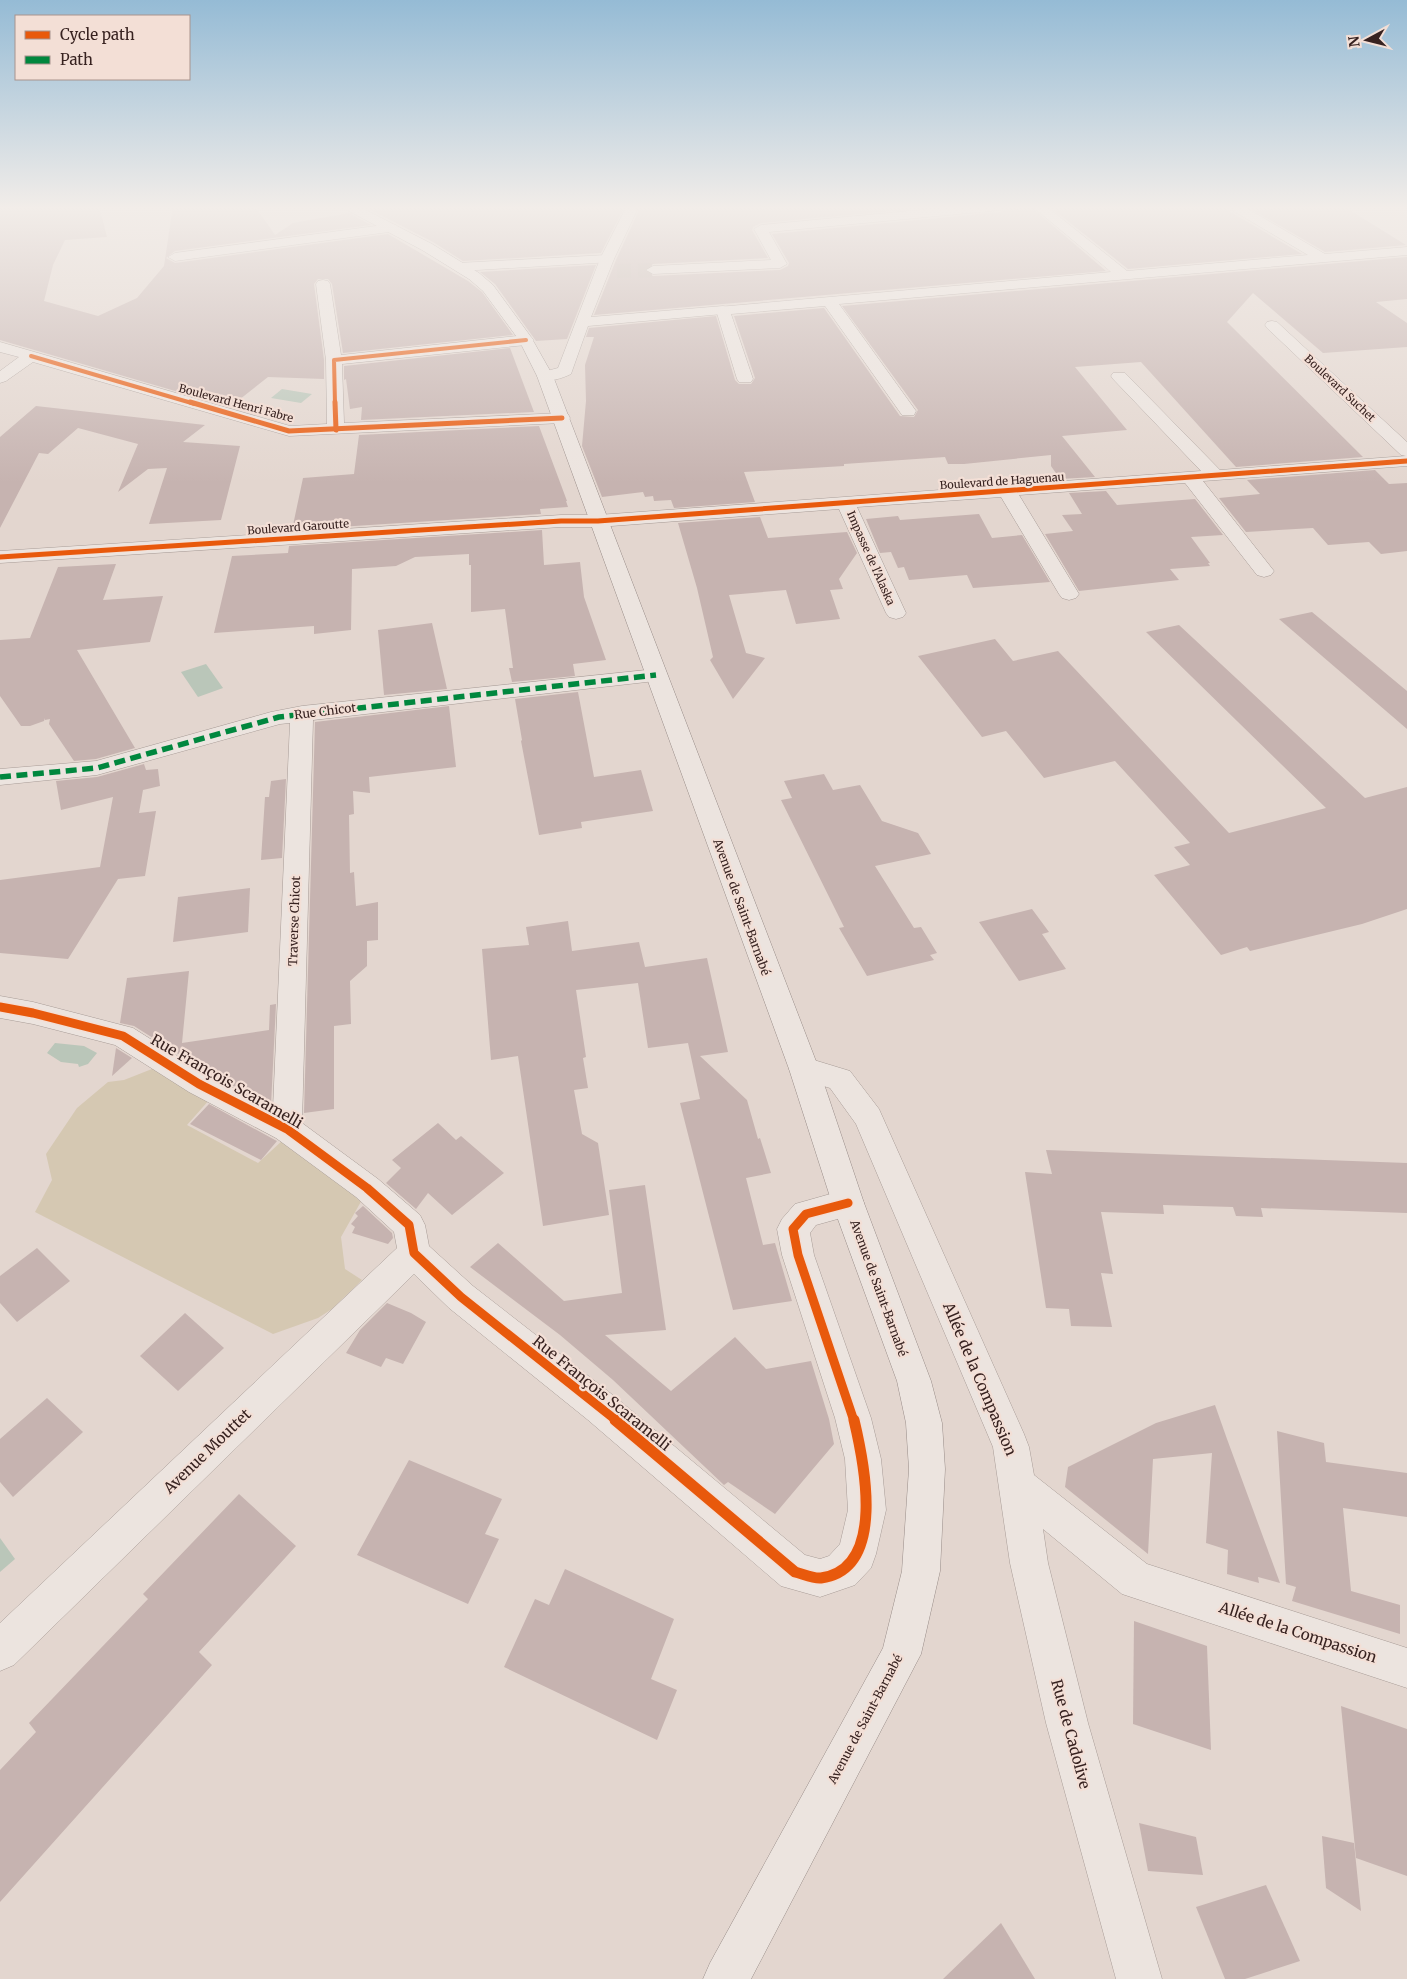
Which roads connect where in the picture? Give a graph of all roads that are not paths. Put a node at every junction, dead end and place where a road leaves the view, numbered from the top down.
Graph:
1 (325, 298) edge
2 (496, 298) edge
3 (592, 298) edge
4 (859, 298) edge
5 (829, 301) junction
6 (723, 310) junction
7 (582, 322) junction
8 (1272, 325) dead end
9 (526, 340) junction
10 (0, 347) edge
11 (31, 356) junction
12 (334, 360) junction
13 (545, 376) junction
14 (1119, 376) dead end
15 (0, 378) edge
16 (745, 379) dead end
17 (908, 411) dead end
18 (562, 418) junction
19 (336, 430) junction
20 (1407, 450) edge
21 (1407, 461) edge
22 (1216, 476) junction
23 (1190, 478) junction
24 (1007, 491) junction
25 (846, 504) junction
26 (598, 521) junction
27 (0, 557) edge
28 (1264, 571) dead end
29 (1068, 594) dead end
30 (896, 614) dead end
31 (656, 675) junction
32 (302, 713) junction
33 (0, 777) edge
34 (0, 1007) edge
35 (804, 1069) junction
36 (287, 1129) junction
37 (848, 1203) junction
38 (414, 1253) junction
39 (1018, 1485) junction
40 (0, 1651) edge
41 (1407, 1668) edge
42 (726, 1979) edge
43 (1139, 1979) edge

1 - 12 street
2 - 9 street, Avenue de Saint-Barnabé
3 - 7 street
4 - 5 street
5 - 6 street
5 - 17 street
6 - 7 street
6 - 16 street
7 - 13 street
8 - 20 street, Boulevard Suchet
9 - 12 street
9 - 13 street, Avenue de Saint-Barnabé
10 - 11 street, Boulevard Henri Fabre
11 - 15 street
11 - 19 street, Boulevard Henri Fabre
12 - 19 street
13 - 18 street, Avenue de Saint-Barnabé
14 - 22 street
18 - 19 street, Boulevard Henri Fabre
18 - 26 street, Avenue de Saint-Barnabé
21 - 22 street, Boulevard de Haguenau
22 - 23 street, Boulevard de Haguenau
23 - 24 street, Boulevard de Haguenau
23 - 28 street
24 - 25 street, Boulevard de Haguenau
24 - 29 street
25 - 26 street, Boulevard de Haguenau
25 - 30 street, Impasse de l'Alaska
26 - 27 street, Boulevard Garoutte
26 - 31 street, Avenue de Saint-Barnabé
31 - 32 street, Rue Chicot
31 - 35 street, Avenue de Saint-Barnabé
32 - 33 street, Rue Chicot
32 - 36 street, Traverse Chicot
34 - 36 street, Rue François Scaramelli
35 - 37 street, Avenue de Saint-Barnabé
35 - 39 street, Allée de la Compassion
36 - 38 street, Rue François Scaramelli
37 - 38 street, Rue François Scaramelli
37 - 42 street, Avenue de Saint-Barnabé
38 - 40 street, Avenue Mouttet
39 - 41 street, Allée de la Compassion
39 - 43 street, Rue de Cadolive

